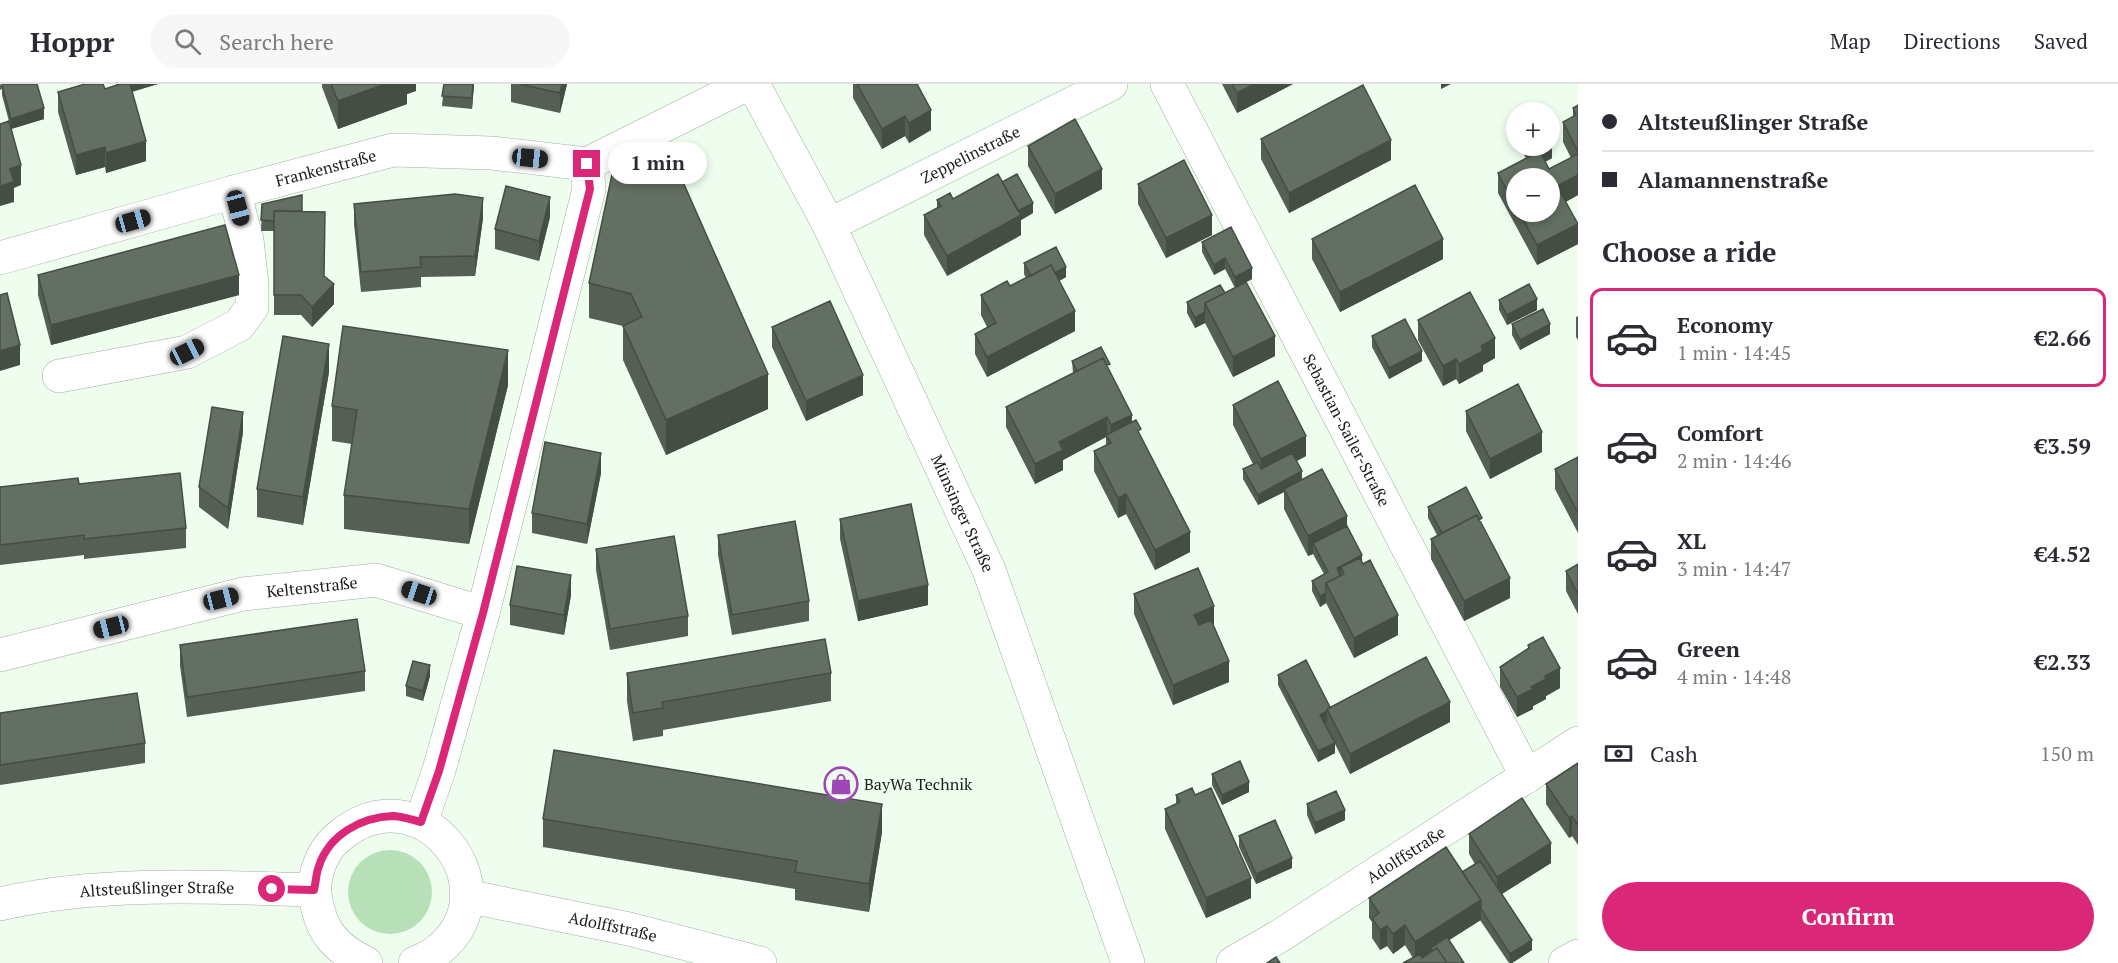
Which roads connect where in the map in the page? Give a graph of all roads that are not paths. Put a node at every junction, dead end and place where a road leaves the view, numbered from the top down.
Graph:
1 (747, 84) edge
2 (753, 84) edge
3 (1111, 84) edge
4 (1167, 84) edge
5 (587, 164) junction
6 (234, 192) junction
7 (829, 225) junction
8 (0, 258) edge
9 (59, 376) dead end
10 (483, 613) junction
11 (0, 655) edge
12 (1578, 743) edge
13 (1527, 777) junction
14 (421, 822) junction
15 (314, 890) junction
16 (466, 896) junction
17 (0, 904) edge
18 (1578, 956) edge
19 (366, 963) edge
20 (416, 963) edge
21 (760, 963) edge
22 (1128, 963) edge
23 (1233, 963) edge
24 (1565, 963) edge

1 - 5 street
2 - 7 street, Münsinger Straße
3 - 7 street, Zeppelinstraße
4 - 13 street, Sebastian-Sailer-Straße
5 - 6 street, Frankenstraße
5 - 10 street
6 - 8 street, Frankenstraße
6 - 9 street
7 - 22 street, Münsinger Straße
10 - 11 street, Keltenstraße
10 - 14 street
12 - 13 street, Adolffstraße
13 - 23 street, Adolffstraße
14 - 15 street
14 - 16 street
15 - 17 street, Altsteußlinger Straße
15 - 19 street
16 - 20 street
16 - 21 street, Adolffstraße
18 - 24 street

